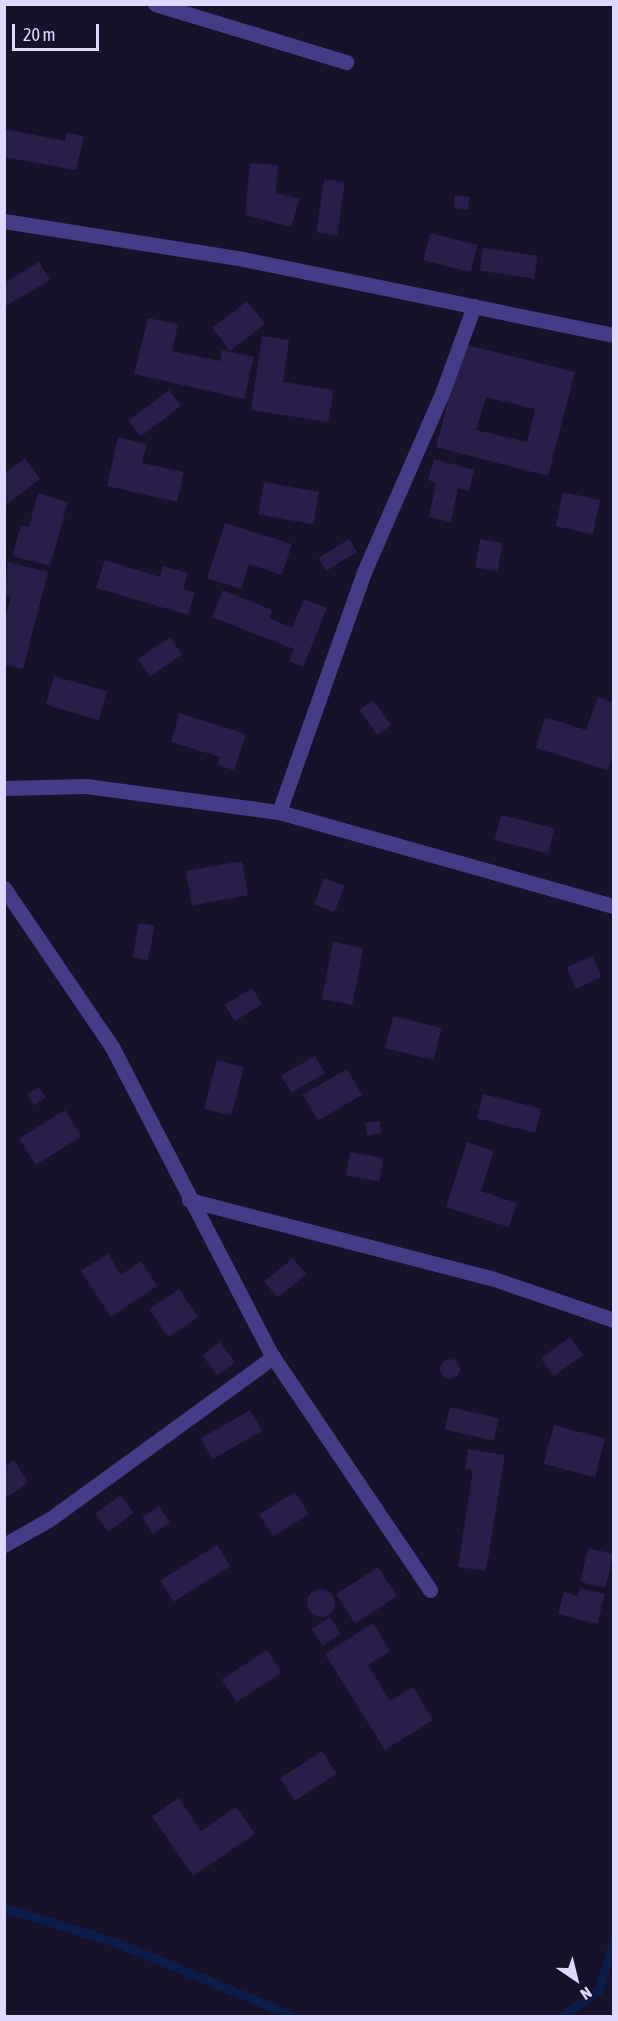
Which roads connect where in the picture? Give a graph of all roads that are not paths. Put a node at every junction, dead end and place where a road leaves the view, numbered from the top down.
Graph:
1 (155, 4) edge
2 (346, 62) dead end
3 (4, 221) edge
4 (474, 306) junction
5 (614, 335) edge
6 (4, 788) edge
7 (279, 812) junction
8 (4, 888) edge
9 (614, 906) edge
10 (189, 1200) junction
11 (614, 1320) edge
12 (273, 1357) junction
13 (4, 1545) edge
14 (430, 1590) dead end

1 - 2 street
3 - 4 street
4 - 5 street
4 - 7 street
6 - 7 street
7 - 9 street
8 - 10 street
10 - 11 street
10 - 12 street
12 - 13 street
12 - 14 street

